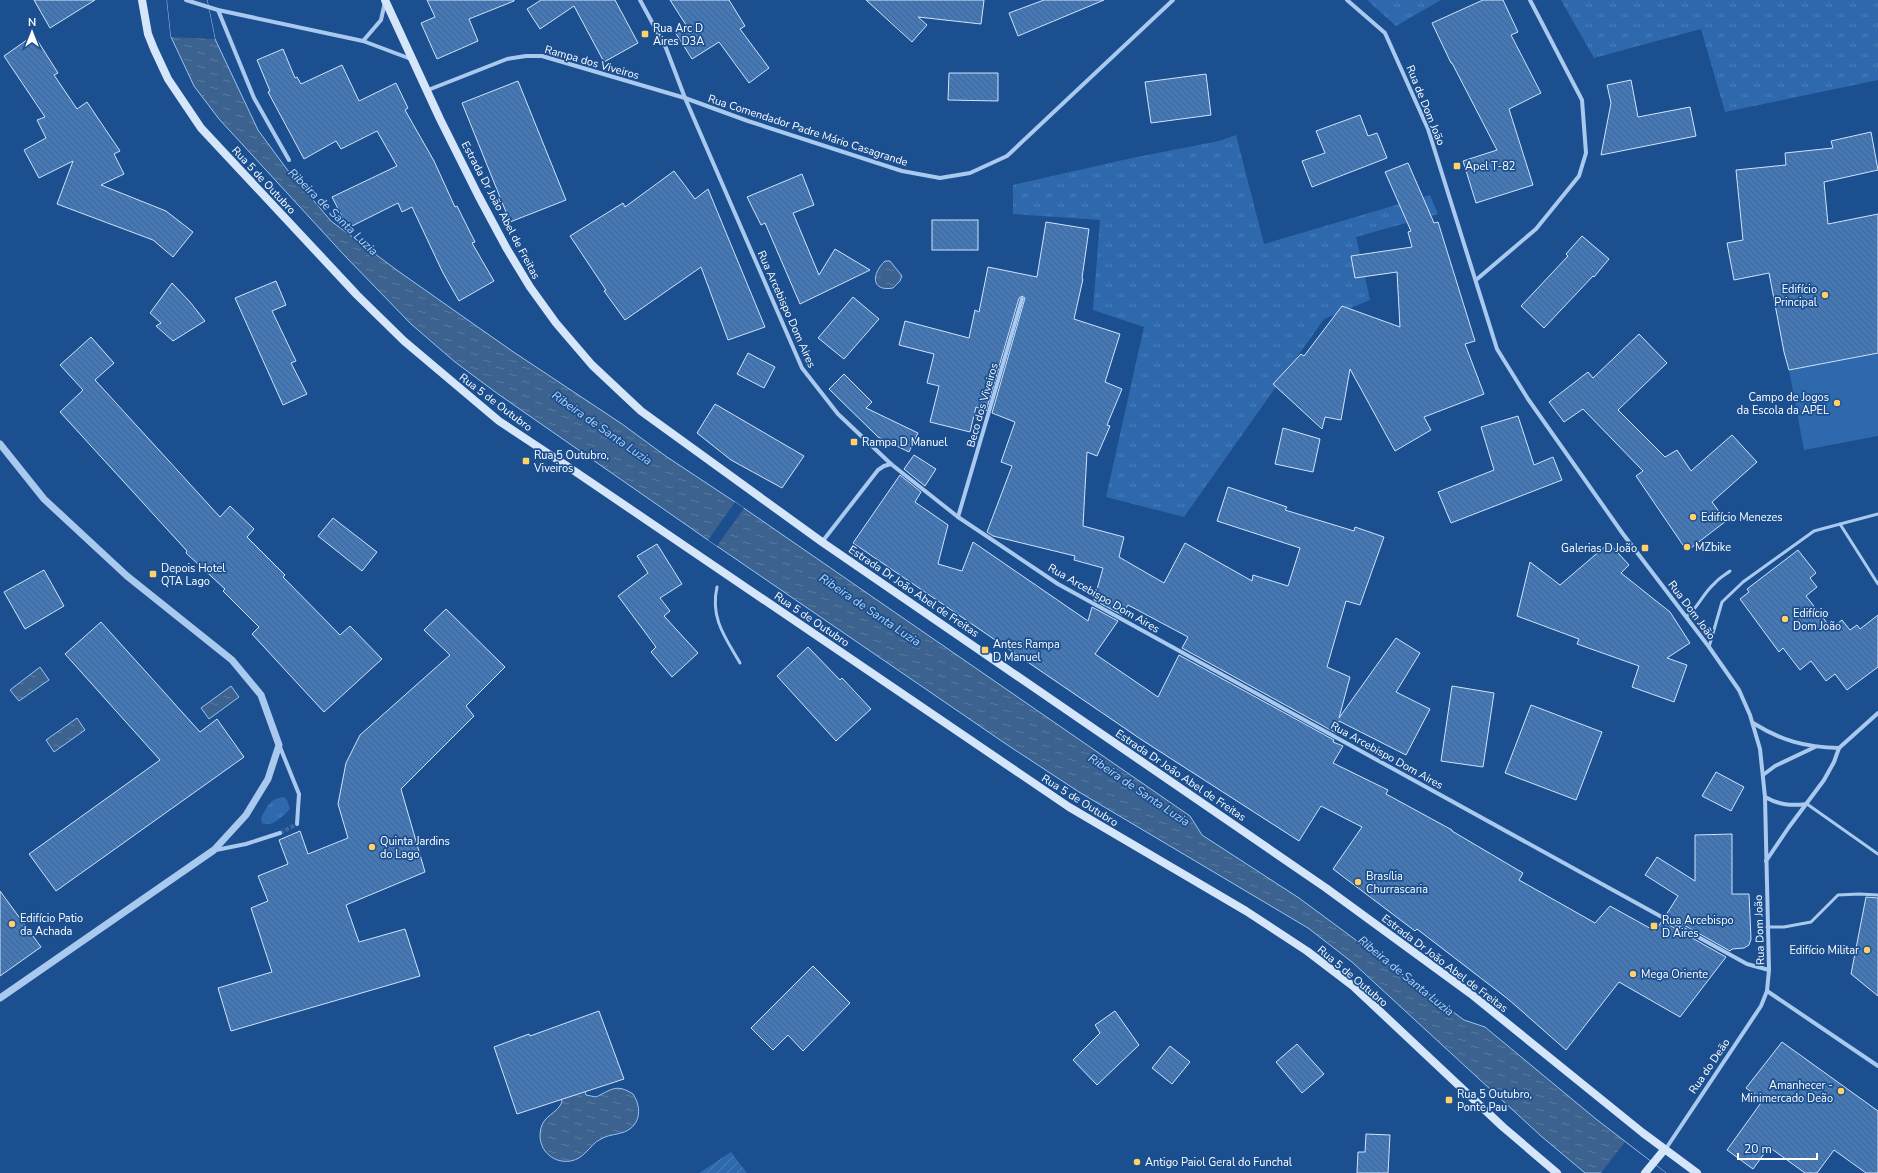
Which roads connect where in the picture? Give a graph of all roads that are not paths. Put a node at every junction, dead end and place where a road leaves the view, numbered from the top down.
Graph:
1 (142, 0) edge
2 (186, 0) edge
3 (385, 0) edge
4 (640, 0) edge
5 (1173, 0) edge
6 (1347, 0) edge
7 (1530, 0) edge
8 (218, 10) junction
9 (363, 41) junction
10 (413, 60) junction
11 (428, 90) junction
12 (685, 98) junction
13 (289, 160) dead end
14 (1476, 280) junction
15 (1022, 299) dead end
16 (0, 444) edge
17 (891, 464) junction
18 (1878, 514) edge
19 (958, 517) junction
20 (1840, 524) junction
21 (822, 542) junction
22 (1730, 571) dead end
23 (1878, 584) edge
24 (717, 587) dead end
25 (1686, 617) junction
26 (1709, 647) junction
27 (740, 663) dead end
28 (1878, 714) edge
29 (1753, 723) junction
30 (279, 745) junction
31 (1815, 747) junction
32 (1839, 748) junction
33 (1763, 775) junction
34 (1765, 797) junction
35 (1807, 804) junction
36 (297, 824) dead end
37 (280, 834) tunnel mouth
38 (214, 850) junction
39 (1878, 854) edge
40 (1766, 862) junction
41 (1878, 895) edge
42 (1767, 927) junction
43 (1769, 970) junction
44 (1767, 991) junction
45 (0, 998) edge
46 (1878, 1066) edge
47 (1664, 1150) junction
48 (1558, 1173) edge
49 (1645, 1173) edge
50 (1697, 1173) edge

1 - 48 main road, Rua 5 de Outubro
2 - 8 street
3 - 9 street
3 - 10 main road, Estrada Dr João Abel de Freitas
4 - 12 street, Rua Arcebispo Dom Aires
5 - 12 street, Rua Comendador Padre Mário Casagrande
6 - 14 street, Rua de Dom João
7 - 14 street
8 - 9 street
8 - 13 street
9 - 10 street
10 - 11 main road, Estrada Dr João Abel de Freitas
11 - 12 street, Rampa dos Viveiros
11 - 21 main road, Estrada Dr João Abel de Freitas
12 - 17 street, Rua Arcebispo Dom Aires
14 - 25 street, Rua Dom João
15 - 19 street, Beco dos Viveiros
16 - 30 street
17 - 19 street, Rua Arcebispo Dom Aires
17 - 21 street
18 - 20 lane
19 - 43 street, Rua Arcebispo Dom Aires
20 - 23 lane
20 - 26 lane
21 - 47 main road, Estrada Dr João Abel de Freitas
22 - 25 lane
24 - 27 lane
25 - 26 street, Rua Dom João
26 - 29 street, Rua Dom João
28 - 32 street
29 - 31 street
29 - 33 street, Rua Dom João
30 - 36 street
30 - 38 street
31 - 32 street
31 - 33 street
32 - 35 street
33 - 34 street, Rua Dom João
34 - 35 street
34 - 40 street, Rua Dom João
35 - 39 lane
35 - 40 street
37 - 38 street
38 - 45 street
40 - 42 street, Rua Dom João
41 - 42 lane
42 - 43 street, Rua Dom João
43 - 44 street, Rua Dom João
44 - 46 street
44 - 47 street, Rua do Deão
47 - 49 main road
47 - 50 main road, Estrada Dr João Abel de Freitas

